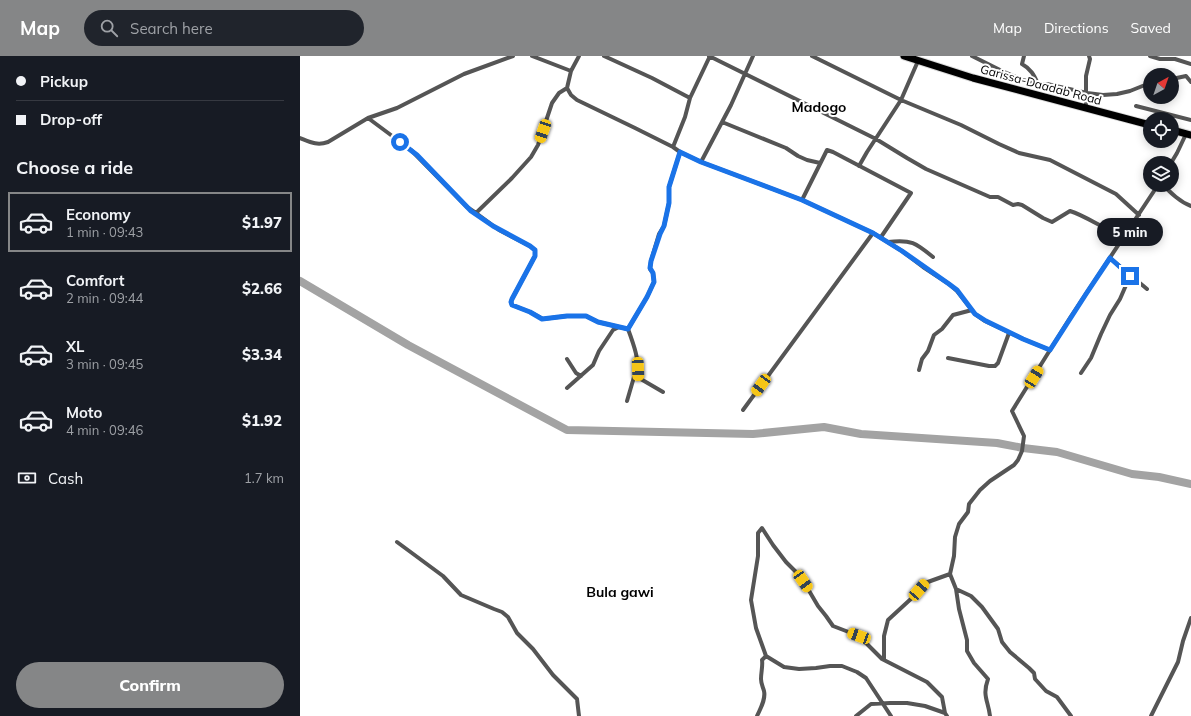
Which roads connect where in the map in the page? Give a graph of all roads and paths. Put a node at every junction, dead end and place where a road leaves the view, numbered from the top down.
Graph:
1 (513, 56) edge
2 (532, 56) edge
3 (579, 56) edge
4 (604, 56) edge
5 (710, 56) edge
6 (753, 56) edge
7 (812, 56) edge
8 (904, 56) edge
9 (972, 56) edge
10 (1024, 56) edge
11 (1089, 56) edge
12 (1150, 56) edge
13 (918, 61) junction
14 (1191, 64) edge
15 (571, 71) junction
16 (745, 74) junction
17 (1179, 78) edge
18 (1191, 82) edge
19 (1038, 84) junction
20 (1143, 86) edge
21 (567, 88) junction
22 (1087, 93) junction
23 (690, 98) junction
24 (901, 100) junction
25 (1136, 106) dead end
26 (1086, 108) junction
27 (368, 118) junction
28 (1191, 120) edge
29 (722, 122) junction
30 (1143, 123) edge
31 (1188, 135) edge
32 (300, 138) edge
33 (876, 139) junction
34 (673, 147) junction
35 (680, 152) junction
36 (1176, 156) edge
37 (701, 162) junction
38 (820, 163) junction
39 (859, 166) junction
40 (1154, 192) edge
41 (1171, 192) edge
42 (802, 200) junction
43 (1191, 206) edge
44 (476, 213) junction
45 (1139, 216) junction
46 (873, 233) junction
47 (1125, 236) junction
48 (881, 238) junction
49 (888, 242) junction
50 (933, 257) dead end
51 (1110, 258) junction
52 (1130, 276) junction
53 (1147, 289) dead end
54 (972, 310) junction
55 (619, 327) junction
56 (628, 329) junction
57 (1009, 333) junction
58 (1050, 350) junction
59 (567, 358) dead end
60 (948, 358) dead end
61 (919, 370) dead end
62 (1081, 373) dead end
63 (581, 376) junction
64 (638, 378) junction
65 (567, 388) dead end
66 (663, 392) dead end
67 (627, 401) dead end
68 (743, 410) dead end
69 (397, 542) dead end
70 (950, 574) junction
71 (956, 589) junction
72 (1191, 618) edge
73 (766, 656) junction
74 (884, 660) junction
75 (884, 704) junction
76 (946, 714) edge
77 (579, 716) edge
78 (757, 716) edge
79 (856, 716) edge
80 (891, 716) edge
81 (990, 716) edge
82 (1070, 716) edge
83 (1151, 716) edge

1 - 27 street
2 - 15 street
3 - 15 street
4 - 23 street
5 - 16 street
5 - 23 street
6 - 16 street
7 - 24 street
8 - 13 highway, Garissa-Daadab Road
9 - 19 street
10 - 19 street, Garissa-Daadab Road
11 - 22 street
12 - 14 street
13 - 24 street
13 - 26 highway, Garissa-Daadab Road
15 - 21 street
16 - 29 street
16 - 33 street
17 - 18 street
19 - 22 street
20 - 22 street
21 - 34 street
21 - 44 street
22 - 26 street
23 - 34 street
24 - 33 street
24 - 45 street
25 - 28 street
26 - 30 highway, Garissa-Daadab Road
27 - 32 street
27 - 44 street
29 - 37 street
29 - 38 street
31 - 36 street
33 - 39 street
33 - 47 street
34 - 35 street
35 - 37 street
35 - 56 street
37 - 42 street
38 - 39 street
38 - 42 street
39 - 48 street
40 - 45 street
41 - 43 street
42 - 46 street
44 - 55 street
45 - 47 street
46 - 48 street
46 - 68 street
47 - 51 street
48 - 49 street
49 - 50 street
49 - 54 street
51 - 52 street
51 - 58 street
52 - 53 street
52 - 62 street
54 - 57 street
54 - 61 street
55 - 56 street
55 - 63 street
56 - 64 street
57 - 58 street
57 - 60 street
58 - 70 street
59 - 63 street
63 - 65 street
64 - 66 street
64 - 67 street
69 - 77 street
70 - 71 street
70 - 74 street
71 - 81 street
71 - 82 street
72 - 83 street
73 - 74 street
73 - 75 street
73 - 78 street
74 - 76 street
75 - 76 street
75 - 79 street
75 - 80 street

